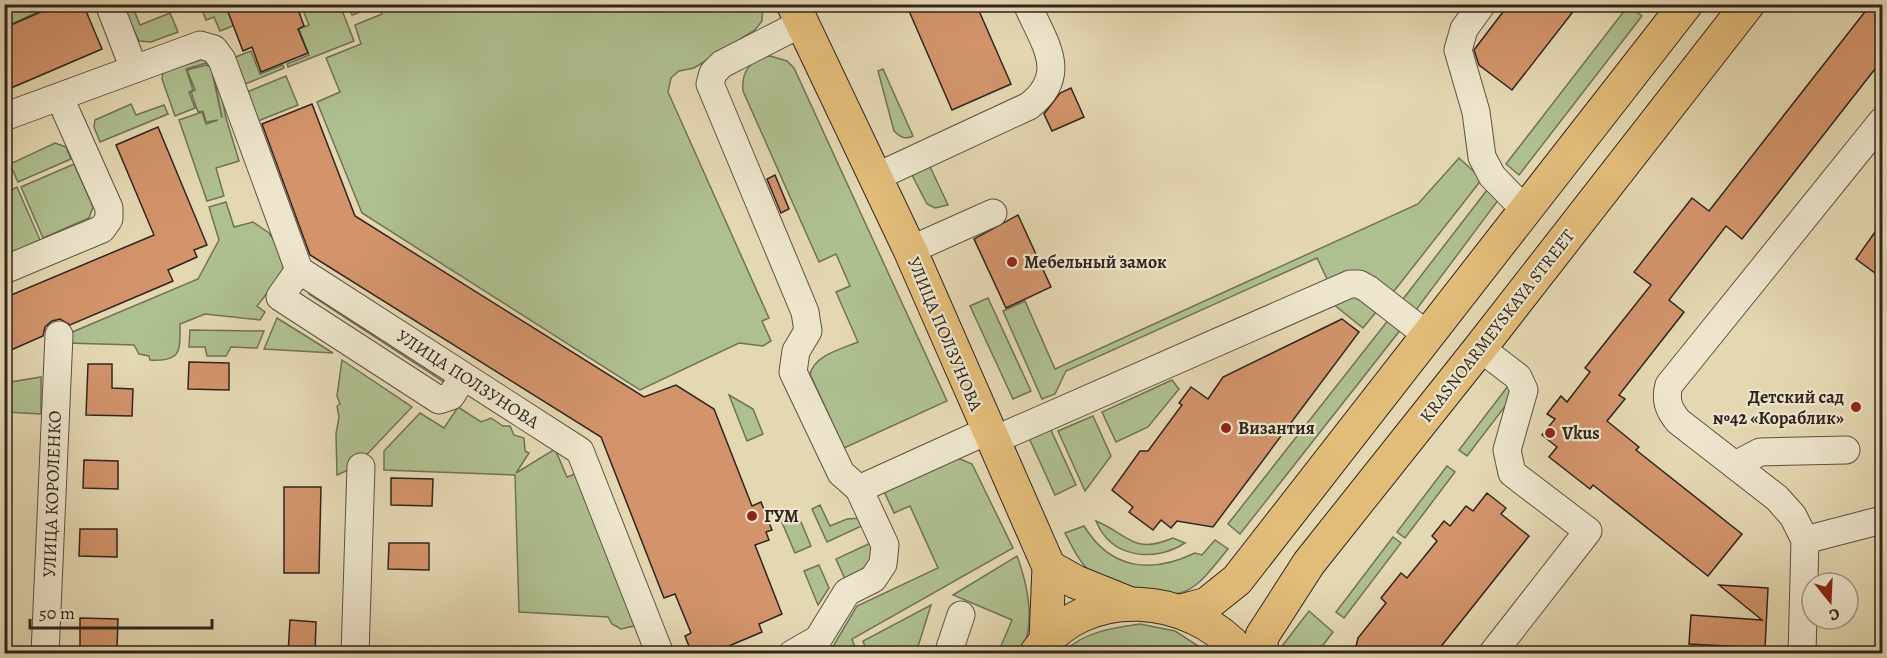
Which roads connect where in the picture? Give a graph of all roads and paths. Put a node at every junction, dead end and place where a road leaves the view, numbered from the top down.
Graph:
1 (109, 4) edge
2 (1027, 4) edge
3 (1482, 4) edge
4 (1686, 4) edge
5 (1748, 4) edge
6 (797, 14) edge
7 (134, 69) junction
8 (60, 98) junction
9 (4, 117) edge
10 (1882, 122) edge
11 (876, 177) junction
12 (1525, 210) junction
13 (993, 213) dead end
14 (910, 250) junction
15 (4, 270) edge
16 (58, 335) dead end
17 (1427, 335) junction
18 (1480, 348) junction
19 (989, 436) junction
20 (1846, 450) dead end
21 (1735, 465) junction
22 (361, 467) dead end
23 (859, 489) junction
24 (1882, 520) edge
25 (1805, 540) junction
26 (1049, 567) junction
27 (1128, 603) junction
28 (1182, 611) junction
29 (961, 615) dead end
30 (1042, 646) edge
31 (45, 654) edge
32 (355, 654) edge
33 (660, 654) edge
34 (792, 654) edge
35 (948, 654) edge
36 (1242, 654) edge
37 (1260, 654) edge
38 (1492, 654) edge
39 (1802, 654) edge

1 - 7 lane
2 - 11 lane
3 - 12 lane
4 - 12 main road
5 - 18 main road, KRASNOARMEYSKAYA STREET
6 - 11 main road, УЛИЦА ПОЛЗУНОВА
6 - 23 lane
7 - 8 lane
7 - 33 lane, УЛИЦА ПОЛЗУНОВА
8 - 9 lane
8 - 15 lane
10 - 21 lane
11 - 14 main road, УЛИЦА ПОЛЗУНОВА
12 - 17 main road
13 - 14 lane
14 - 19 main road, УЛИЦА ПОЛЗУНОВА
16 - 31 lane, УЛИЦА КОРОЛЕНКО
17 - 19 lane
17 - 28 main road
18 - 37 main road, KRASNOARMEYSKAYA STREET
18 - 38 lane
19 - 23 lane
19 - 26 main road, УЛИЦА ПОЛЗУНОВА
20 - 21 lane
21 - 25 lane
22 - 32 lane
23 - 34 lane
24 - 25 lane
25 - 39 lane
26 - 27 main road
26 - 30 main road, УЛИЦА ПОЛЗУНОВА
27 - 28 main road
27 - 30 main road
28 - 36 main road
29 - 35 lane

